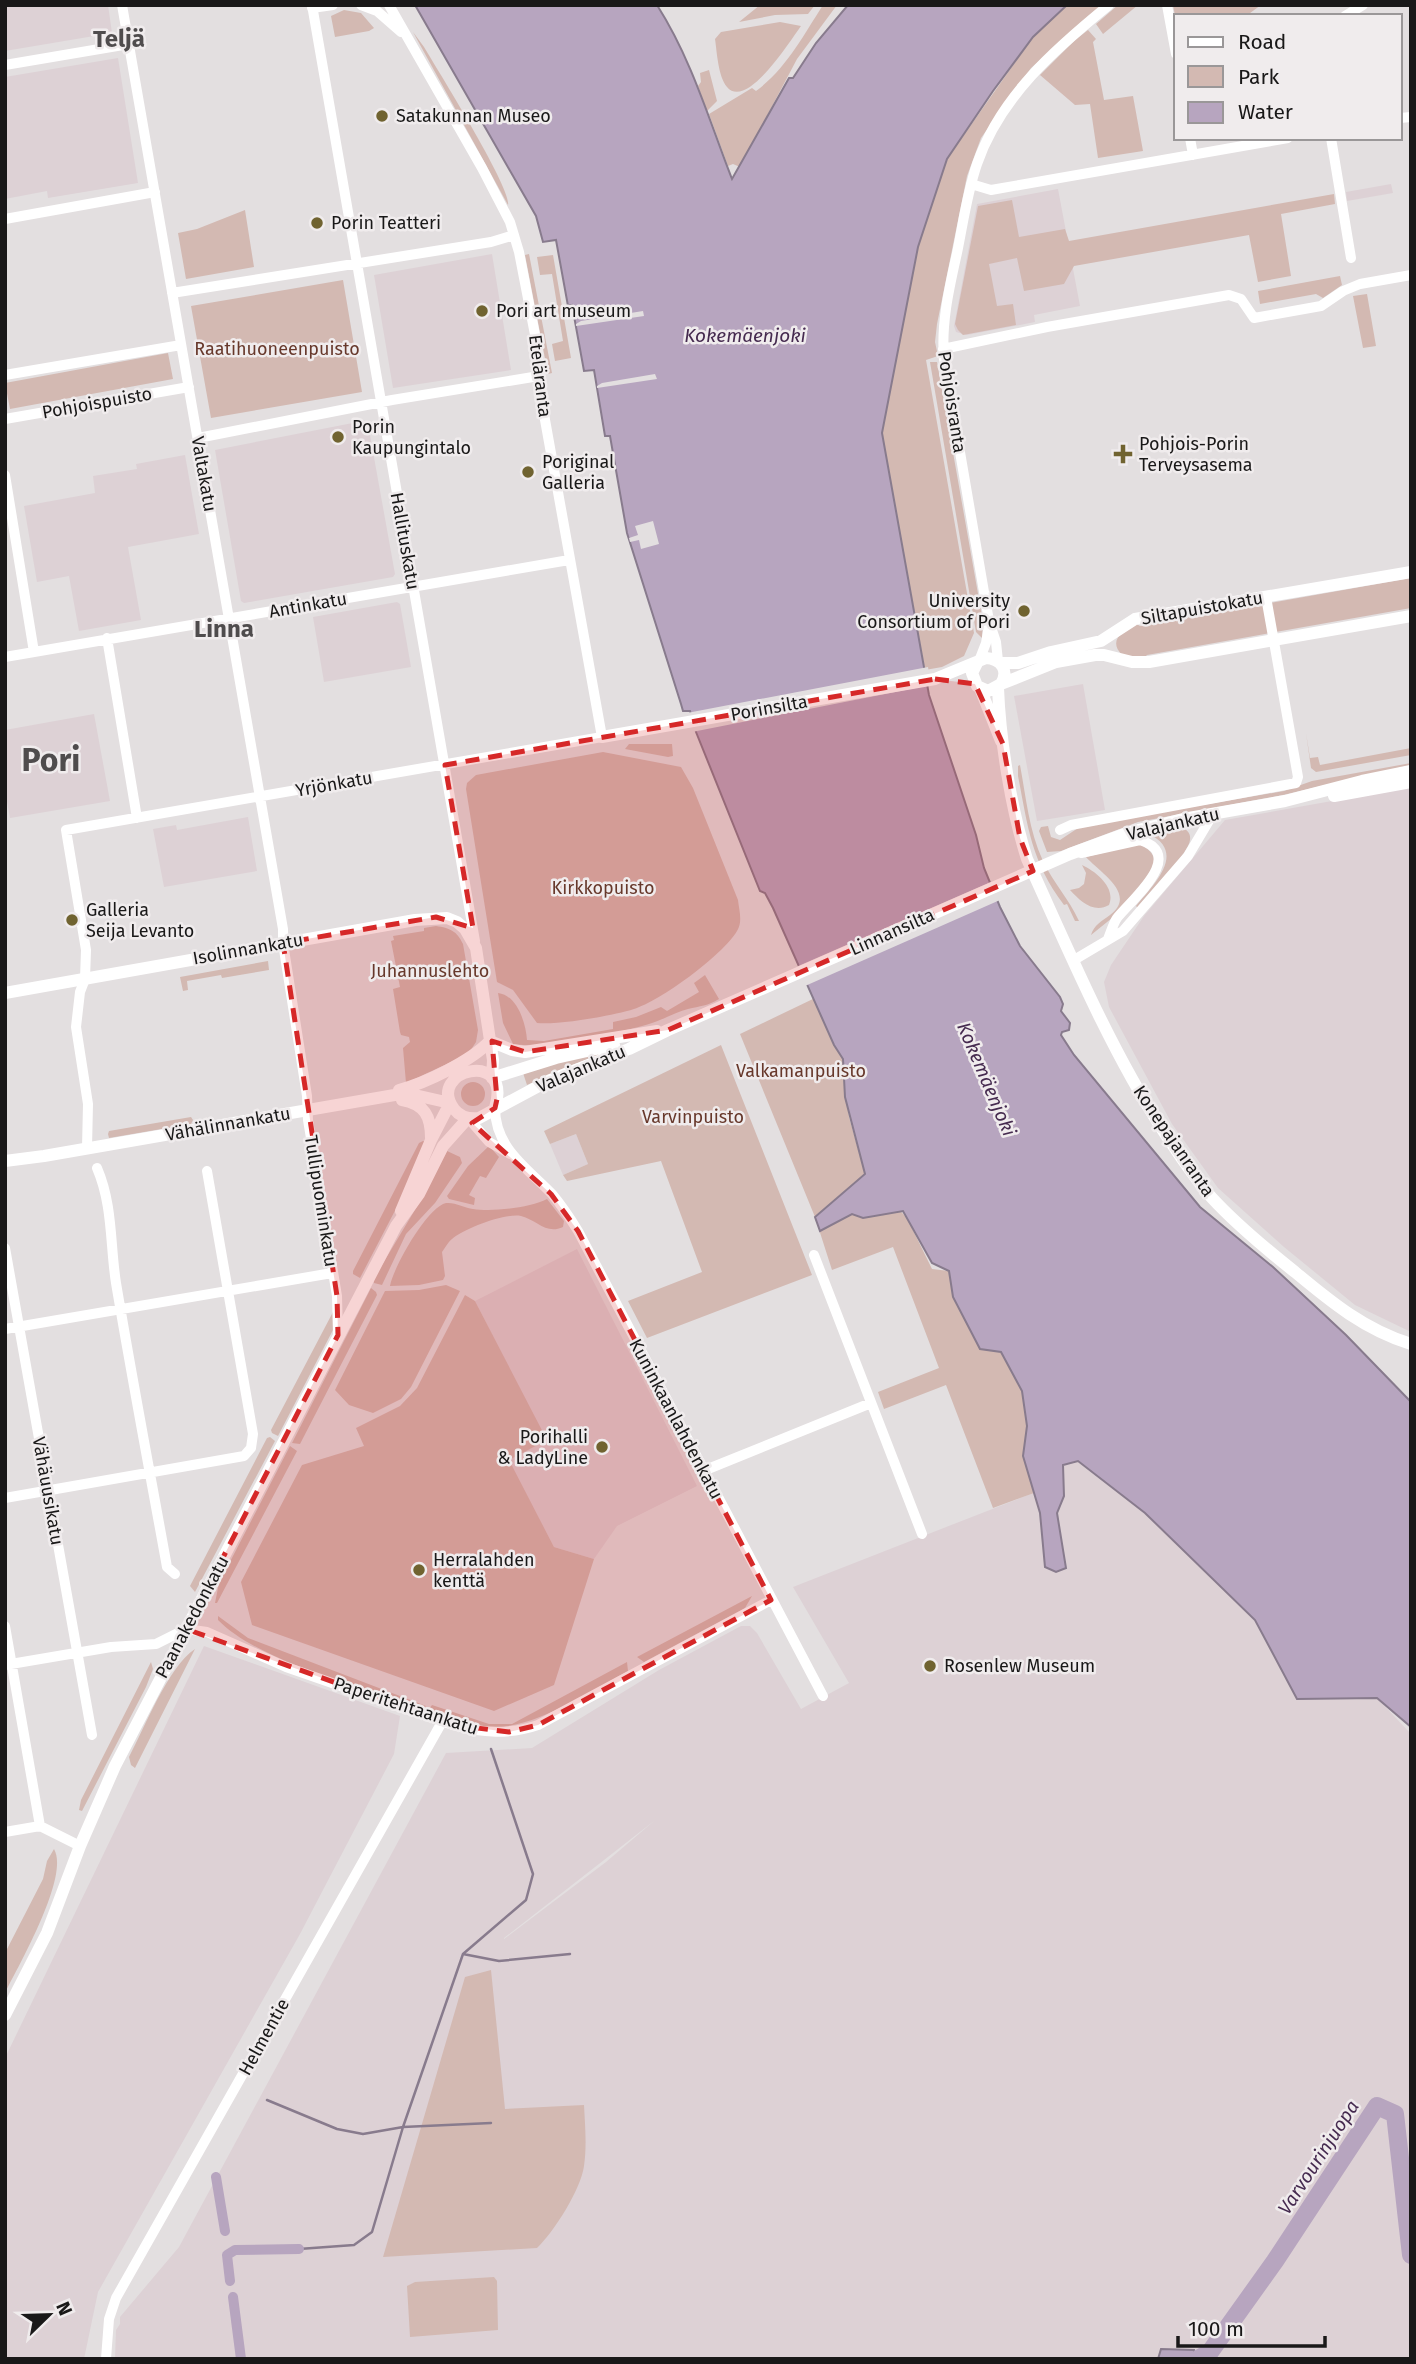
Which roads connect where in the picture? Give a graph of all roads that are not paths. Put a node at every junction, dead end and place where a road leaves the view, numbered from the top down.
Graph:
1 (122, 5) edge
2 (333, 5) edge
3 (361, 5) edge
4 (389, 5) edge
5 (1109, 5) edge
6 (1167, 5) edge
7 (312, 7) edge
8 (409, 40) junction
9 (1174, 43) edge
10 (129, 44) junction
11 (5, 65) edge
12 (1191, 140) edge
13 (1276, 140) edge
14 (1331, 140) edge
15 (1193, 155) junction
16 (971, 184) junction
17 (155, 192) junction
18 (5, 219) edge
19 (514, 235) junction
20 (1352, 258) dead end
21 (356, 264) junction
22 (1411, 275) edge
23 (172, 293) junction
24 (181, 345) junction
25 (943, 349) junction
26 (5, 374) edge
27 (539, 376) junction
28 (189, 387) junction
29 (381, 403) junction
30 (5, 419) edge
31 (198, 438) junction
32 (5, 475) edge
33 (569, 559) junction
34 (1411, 572) edge
35 (413, 586) junction
36 (1266, 597) junction
37 (1411, 616) edge
38 (230, 619) junction
39 (989, 621) junction
40 (1114, 633) junction
41 (107, 638) junction
42 (1274, 640) junction
43 (34, 652) junction
44 (5, 657) edge
45 (1119, 659) junction
46 (978, 662) junction
47 (999, 662) junction
48 (935, 679) junction
49 (977, 686) junction
50 (1000, 686) junction
51 (602, 737) junction
52 (1003, 744) junction
53 (444, 765) junction
54 (1411, 771) edge
55 (1411, 782) edge
56 (259, 797) junction
57 (1285, 801) junction
58 (1213, 814) junction
59 (137, 818) junction
60 (1183, 819) junction
61 (1060, 830) dead end
62 (1198, 836) junction
63 (1068, 855) junction
64 (1108, 939) junction
65 (283, 943) junction
66 (476, 948) junction
67 (1074, 960) junction
68 (85, 979) junction
69 (5, 993) edge
70 (720, 1008) joint
71 (668, 1030) junction
72 (490, 1041) junction
73 (492, 1078) junction
74 (364, 1100) junction
75 (450, 1103) junction
76 (495, 1108) junction
77 (307, 1110) junction
78 (468, 1118) junction
79 (431, 1140) junction
80 (87, 1147) junction
81 (512, 1154) junction
82 (5, 1161) edge
83 (97, 1168) dead end
84 (207, 1171) dead end
85 (396, 1226) junction
86 (5, 1248) edge
87 (814, 1255) dead end
88 (332, 1273) junction
89 (228, 1292) junction
90 (121, 1310) junction
91 (19, 1327) junction
92 (5, 1329) edge
93 (338, 1335) junction
94 (1411, 1344) edge
95 (871, 1403) junction
96 (703, 1471) junction
97 (150, 1472) junction
98 (48, 1491) junction
99 (5, 1498) edge
100 (922, 1534) dead end
101 (175, 1574) dead end
102 (771, 1600) junction
103 (5, 1626) edge
104 (186, 1629) junction
105 (77, 1652) junction
106 (8, 1665) edge
107 (823, 1696) dead end
108 (442, 1721) junction
109 (92, 1735) dead end
110 (40, 1826) junction
111 (5, 1832) edge
112 (80, 1846) junction
113 (5, 2015) edge
114 (106, 2359) edge

1 - 10 street, Valtakatu
2 - 7 street
3 - 8 street, Eteläranta
4 - 8 street, Eteläranta
5 - 16 street, Pohjoisranta
6 - 9 street
7 - 21 street, Hallituskatu
8 - 19 street, Eteläranta
10 - 11 street
10 - 17 street, Valtakatu
12 - 15 street
13 - 15 street
14 - 20 street
15 - 16 street
16 - 25 street, Pohjoisranta
17 - 18 street
17 - 23 street, Valtakatu
19 - 21 street
19 - 27 street, Eteläranta
21 - 23 street
21 - 29 street, Hallituskatu
22 - 25 street
23 - 24 street, Valtakatu
24 - 26 street
24 - 28 street, Valtakatu
25 - 39 street, Pohjoisranta
27 - 29 street
27 - 33 street, Eteläranta
28 - 30 street, Pohjoispuisto
28 - 31 street, Valtakatu
29 - 31 street
29 - 35 street, Hallituskatu
31 - 38 street, Valtakatu
32 - 43 street
33 - 35 street, Antinkatu
33 - 51 street, Eteläranta
34 - 36 main road, Siltapuistokatu
35 - 38 street, Antinkatu
35 - 53 street, Hallituskatu
36 - 40 main road, Siltapuistokatu
36 - 42 street
37 - 42 main road
38 - 41 street, Antinkatu
38 - 56 street, Valtakatu
39 - 46 street, Pohjoisranta
39 - 47 street, Pohjoisranta
40 - 45 main road
40 - 47 main road, Siltapuistokatu
41 - 43 street, Antinkatu
41 - 59 street
42 - 45 main road
42 - 61 street
43 - 44 street, Antinkatu
45 - 50 main road
46 - 47 main road
46 - 48 main road, Porinsilta
46 - 49 main road
47 - 50 main road
48 - 49 main road, Porinsilta
48 - 51 main road, Porinsilta
49 - 50 main road
49 - 52 main road
50 - 52 main road
51 - 53 street, Yrjönkatu
52 - 67 main road, Konepajanranta
53 - 56 street, Yrjönkatu
53 - 66 street, Hallituskatu
54 - 57 main road, Valajankatu
55 - 57 main road, Valajankatu
56 - 59 street, Yrjönkatu
56 - 65 street, Valtakatu
57 - 58 main road, Valajankatu
58 - 60 main road, Valajankatu
58 - 62 street
59 - 68 street, Yrjönkatu
60 - 62 street
60 - 63 main road, Valajankatu
62 - 64 street
63 - 64 street
63 - 70 main road, Linnansilta
64 - 67 street
65 - 66 main road, Isolinnankatu
65 - 68 main road, Isolinnankatu
65 - 77 street, Tullipuominkatu
66 - 72 main road, Hallituskatu
67 - 94 main road, Konepajanranta
68 - 69 main road, Isolinnankatu
68 - 80 street
70 - 71 main road, Valajankatu
71 - 72 main road
71 - 73 main road, Valajankatu
71 - 76 main road, Valajankatu
72 - 73 main road, Hallituskatu
72 - 74 main road
73 - 75 main road
73 - 76 main road
74 - 75 main road, Vähälinnankatu
74 - 77 main road, Vähälinnankatu
74 - 79 main road
75 - 78 main road
75 - 79 main road, Paanakedonkatu
76 - 78 main road
76 - 81 street, Kuninkaanlahdenkatu
77 - 80 main road, Vähälinnankatu
77 - 88 street, Tullipuominkatu
78 - 81 street, Kuninkaanlahdenkatu
78 - 85 main road, Paanakedonkatu
79 - 85 main road, Paanakedonkatu
80 - 82 main road, Vähälinnankatu
81 - 96 street, Kuninkaanlahdenkatu
83 - 90 street
84 - 89 street
85 - 93 main road, Paanakedonkatu
86 - 91 street, Vähäuusikatu
87 - 95 street
88 - 89 street
88 - 93 street, Tullipuominkatu
89 - 90 street
89 - 97 street
90 - 91 street
90 - 97 street
91 - 92 street
91 - 98 street, Vähäuusikatu
93 - 104 main road, Paanakedonkatu
95 - 96 street
95 - 100 street
96 - 102 street, Kuninkaanlahdenkatu
97 - 98 street
97 - 101 street
98 - 99 street
98 - 105 street, Vähäuusikatu
102 - 107 street, Kuninkaanlahdenkatu
102 - 108 street, Paperitehtaankatu
103 - 106 street
104 - 105 street
104 - 108 street, Paperitehtaankatu
104 - 112 main road, Paanakedonkatu
105 - 106 street
105 - 109 street, Vähäuusikatu
106 - 110 street
108 - 114 street, Helmentie
110 - 111 street
110 - 112 street
112 - 113 main road, Paanakedonkatu

